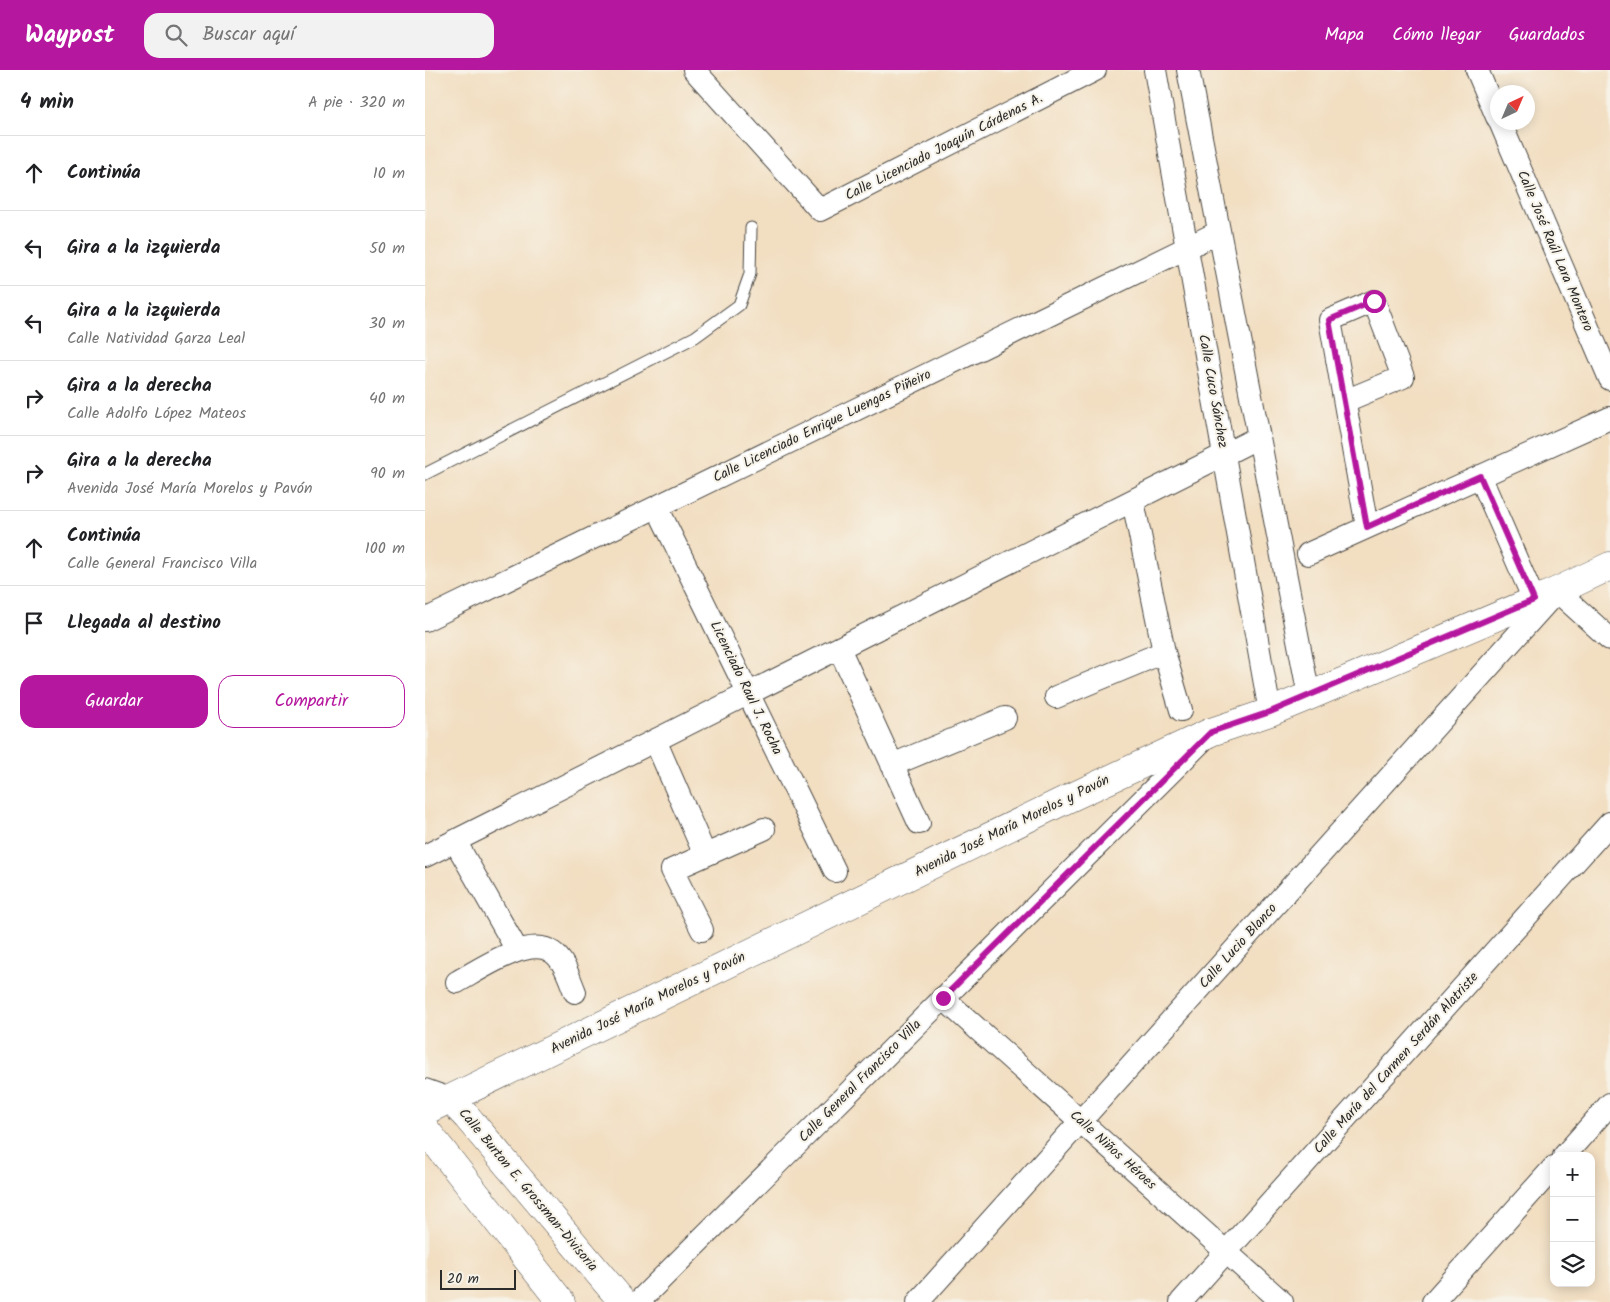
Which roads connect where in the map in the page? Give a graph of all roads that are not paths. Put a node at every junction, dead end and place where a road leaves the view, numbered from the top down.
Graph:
1 (1095, 70) edge
2 (1155, 70) edge
3 (1188, 70) edge
4 (1477, 70) edge
5 (698, 71) edge
6 (1490, 101) edge
7 (1503, 130) edge
8 (751, 228) dead end
9 (1219, 232) junction
10 (1187, 248) junction
11 (1610, 379) edge
12 (1345, 401) dead end
13 (1610, 418) edge
14 (1259, 437) junction
15 (1224, 455) junction
16 (425, 474) edge
17 (1480, 476) junction
18 (1133, 500) junction
19 (657, 507) junction
20 (1367, 527) junction
21 (1308, 554) dead end
22 (1610, 566) edge
23 (1545, 595) junction
24 (425, 620) edge
25 (1610, 639) edge
26 (839, 648) junction
27 (1164, 652) junction
28 (749, 693) junction
29 (1309, 696) junction
30 (1056, 697) dead end
31 (1181, 710) dead end
32 (1270, 712) junction
33 (1005, 718) dead end
34 (1211, 732) junction
35 (655, 740) junction
36 (892, 765) junction
37 (919, 823) dead end
38 (1610, 823) edge
39 (764, 829) dead end
40 (455, 841) junction
41 (705, 855) junction
42 (425, 856) edge
43 (835, 870) dead end
44 (702, 930) dead end
45 (517, 950) junction
46 (457, 982) dead end
47 (575, 992) dead end
48 (943, 998) junction
49 (437, 1095) edge
50 (1610, 1104) edge
51 (425, 1111) edge
52 (1081, 1121) junction
53 (425, 1129) edge
54 (1568, 1152) edge
55 (1550, 1171) edge
56 (1226, 1252) junction
57 (561, 1302) edge
58 (623, 1302) edge
59 (638, 1302) edge
60 (918, 1302) edge
61 (1181, 1302) edge
62 (1281, 1302) edge
63 (1433, 1302) edge

1 - 5 street, Calle Licenciado Joaquín Cárdenas A.
2 - 10 street, Calle Cuco Sánchez
3 - 9 street
4 - 6 street
7 - 11 street, Calle José Raúl Lara Montero
8 - 16 lane
9 - 10 street, Calle Licenciado Enrique Luengas Piñeiro
9 - 14 street
10 - 15 street, Calle Cuco Sánchez
10 - 19 street, Calle Licenciado Enrique Luengas Piñeiro
12 - 20 street
13 - 17 street
14 - 15 street
14 - 29 street
15 - 18 street
15 - 32 street, Calle Cuco Sánchez
17 - 20 street
17 - 23 street
18 - 26 street
18 - 27 street
19 - 24 street, Calle Licenciado Enrique Luengas Piñeiro
19 - 28 street, Licenciado Raul J. Rocha
20 - 21 street
22 - 23 street, Avenida José María Morelos y Pavón
23 - 25 street
23 - 29 street, Avenida José María Morelos y Pavón
23 - 52 street, Calle Lucio Blanco
26 - 28 street
26 - 36 street
27 - 30 street
27 - 31 street
28 - 35 street
28 - 43 street, Licenciado Raul J. Rocha
29 - 32 street, Avenida José María Morelos y Pavón
32 - 34 street, Avenida José María Morelos y Pavón
33 - 36 street
34 - 48 street, Calle General Francisco Villa
34 - 49 street, Avenida José María Morelos y Pavón
35 - 40 street
35 - 41 street
36 - 37 street
38 - 56 street, Calle María del Carmen Serdán Alatriste
39 - 41 street
40 - 42 street
40 - 45 street
41 - 44 street
45 - 46 street
45 - 47 street
48 - 52 street, Calle Niños Héroes
48 - 59 street, Calle General Francisco Villa
49 - 51 street, Avenida José María Morelos y Pavón
49 - 58 street, Calle Burton E. Grossman-Divisoria
50 - 54 street
52 - 56 street, Calle Niños Héroes
52 - 60 street, Calle Lucio Blanco
53 - 57 street
55 - 63 street
56 - 61 street, Calle María del Carmen Serdán Alatriste
56 - 62 street, Calle Niños Héroes

